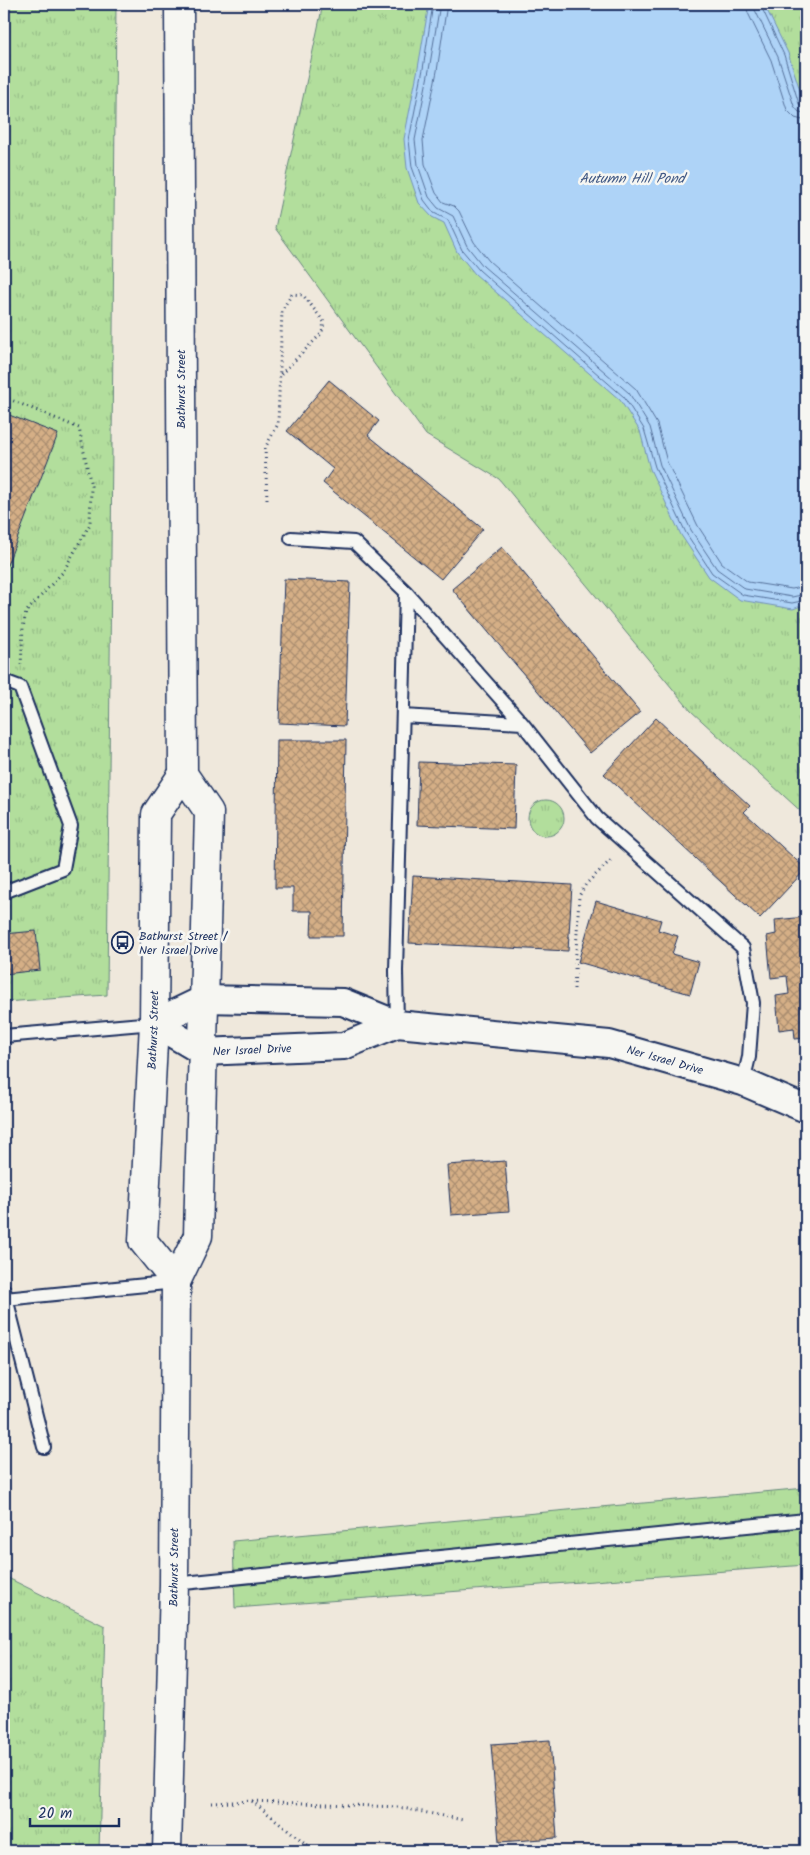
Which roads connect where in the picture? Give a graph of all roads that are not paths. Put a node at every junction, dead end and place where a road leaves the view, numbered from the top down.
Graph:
1 (179, 4) edge
2 (291, 538) dead end
3 (406, 592) junction
4 (4, 681) edge
5 (403, 716) junction
6 (522, 724) junction
7 (183, 774) junction
8 (4, 892) edge
9 (204, 999) junction
10 (154, 1023) junction
11 (397, 1024) junction
12 (4, 1036) edge
13 (203, 1052) junction
14 (743, 1082) junction
15 (806, 1109) edge
16 (176, 1282) junction
17 (4, 1294) edge
18 (44, 1447) dead end
19 (806, 1520) edge
20 (174, 1584) junction
21 (167, 1851) edge

1 - 7 main road, Bathurst Street
2 - 3 lane
3 - 5 lane
3 - 6 lane
4 - 8 lane
5 - 6 lane
5 - 11 lane
6 - 14 lane
7 - 9 main road, Bathurst Street
7 - 10 main road, Bathurst Street
9 - 10 street, Ner Israel Drive
9 - 11 street, Ner Israel Drive
9 - 13 main road, Bathurst Street
10 - 12 lane
10 - 13 street, Ner Israel Drive
10 - 16 main road, Bathurst Street
11 - 13 street, Ner Israel Drive
11 - 14 street, Ner Israel Drive
13 - 16 main road, Bathurst Street
14 - 15 street, Ner Israel Drive
16 - 17 lane
16 - 20 main road, Bathurst Street
17 - 18 lane
19 - 20 lane
20 - 21 main road, Bathurst Street

